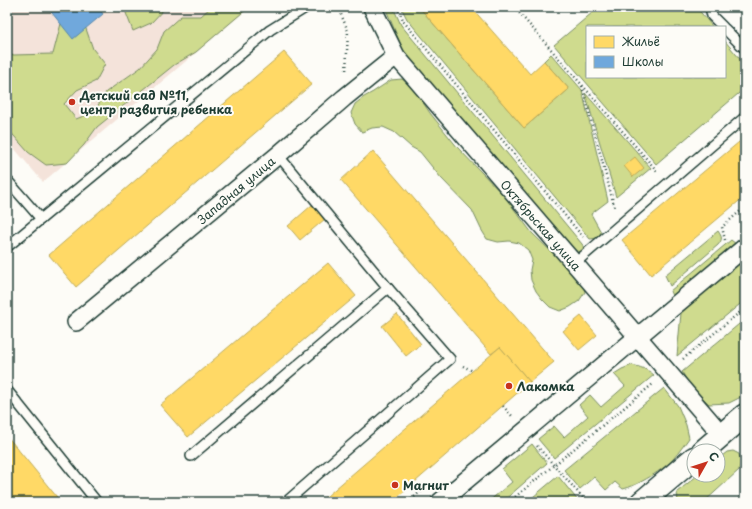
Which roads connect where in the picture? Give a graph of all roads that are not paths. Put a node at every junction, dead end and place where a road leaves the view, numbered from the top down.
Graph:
1 (307, 7) edge
2 (372, 7) edge
3 (710, 7) edge
4 (722, 26) edge
5 (726, 30) edge
6 (745, 49) edge
7 (396, 56) junction
8 (745, 117) edge
9 (278, 155) junction
10 (7, 180) edge
11 (41, 220) junction
12 (7, 247) edge
13 (745, 247) edge
14 (574, 264) junction
15 (388, 288) junction
16 (76, 322) dead end
17 (637, 337) junction
18 (7, 390) edge
19 (745, 415) edge
20 (722, 435) junction
21 (712, 443) edge
22 (191, 456) dead end
23 (686, 465) edge
24 (651, 497) edge
25 (96, 501) edge
26 (286, 502) edge
27 (440, 502) edge

1 - 11 lane
2 - 7 street, Октябрьская улица
3 - 4 lane
5 - 6 lane
7 - 9 street, Западная улица
7 - 14 street, Октябрьская улица
8 - 14 lane
9 - 15 lane
9 - 16 street, Западная улица
10 - 11 lane
11 - 12 lane
13 - 17 street
14 - 17 street, Октябрьская улица
15 - 22 lane
15 - 26 lane
17 - 20 street, Октябрьская улица
17 - 27 street
18 - 25 lane
19 - 20 main road
20 - 21 main road
23 - 24 main road

